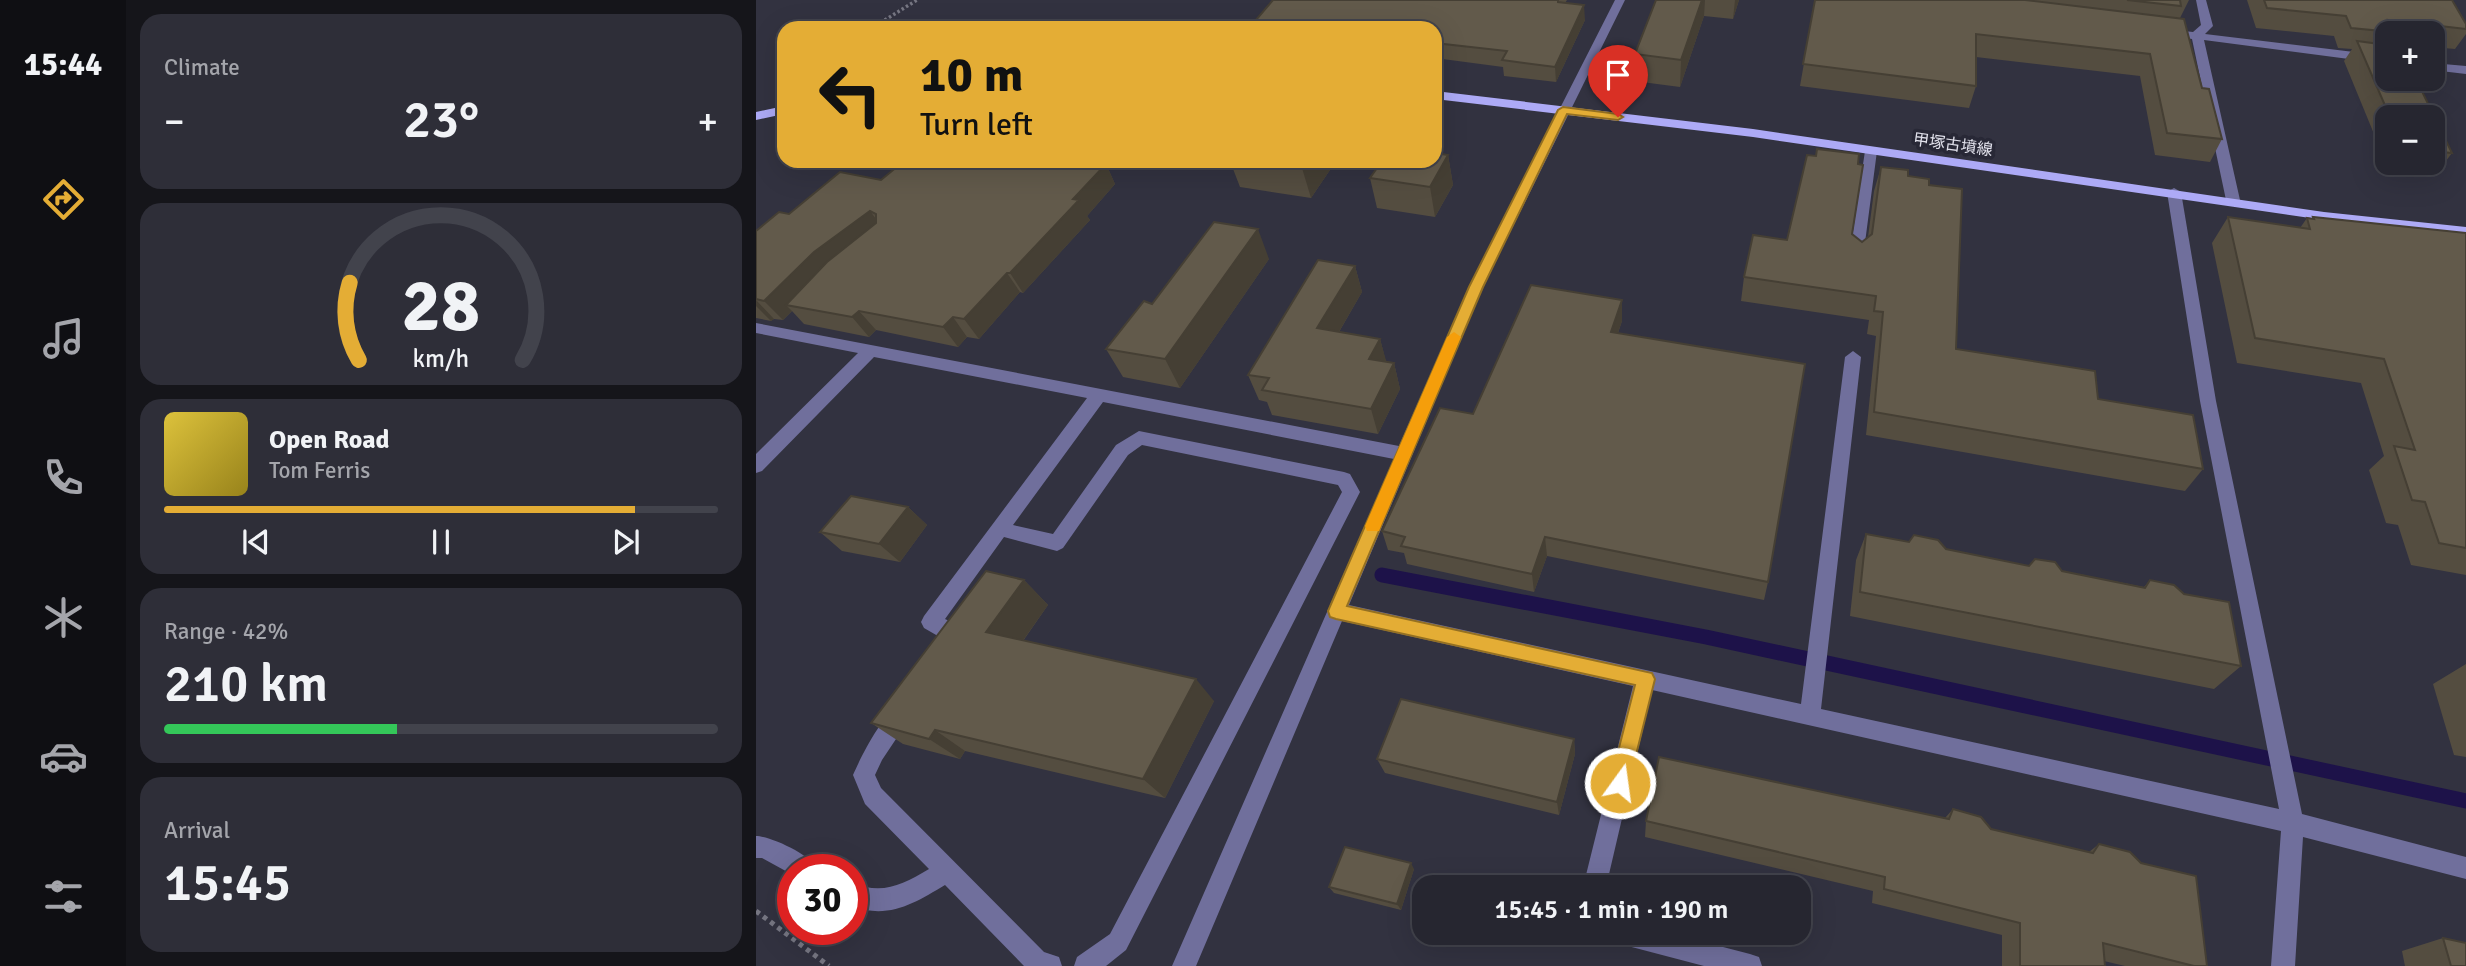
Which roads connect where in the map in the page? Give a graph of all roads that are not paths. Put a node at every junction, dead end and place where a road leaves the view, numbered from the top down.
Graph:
1 (1619, 0) edge
2 (2201, 0) edge
3 (2156, 31) edge
4 (2197, 35) junction
5 (2375, 58) edge
6 (2445, 68) edge
7 (2466, 70) edge
8 (1442, 96) edge
9 (1563, 110) junction
10 (777, 112) edge
11 (756, 116) edge
12 (1871, 151) junction
13 (2174, 192) junction
14 (2233, 200) junction
15 (2466, 231) edge
16 (1856, 258) edge
17 (756, 328) edge
18 (871, 350) junction
19 (1853, 357) dead end
20 (1099, 395) junction
21 (1404, 454) junction
22 (756, 467) edge
23 (1000, 529) junction
24 (1336, 611) junction
25 (944, 657) edge
26 (1645, 679) junction
27 (913, 700) edge
28 (1810, 716) junction
29 (2293, 823) junction
30 (756, 847) edge
31 (777, 854) edge
32 (2466, 868) edge
33 (947, 871) junction
34 (1597, 875) edge
35 (868, 900) edge
36 (1670, 945) edge
37 (1050, 966) edge
38 (1086, 966) edge
39 (1184, 966) edge
40 (1750, 966) edge
41 (2283, 966) edge

1 - 9 street
2 - 4 street
3 - 4 street
4 - 5 street
4 - 14 street
6 - 7 street
8 - 9 main road, 甲塚古墳線
9 - 12 main road, 甲塚古墳線
9 - 21 street
10 - 11 main road
12 - 13 main road, 甲塚古墳線
12 - 16 street
13 - 14 main road, 甲塚古墳線
13 - 29 street
14 - 15 main road, 甲塚古墳線
17 - 18 street
18 - 20 street
18 - 22 street
19 - 28 street
20 - 21 street
20 - 23 street
21 - 24 street
23 - 25 street
23 - 38 street
24 - 26 street
24 - 39 street
26 - 28 street
26 - 34 street
27 - 33 street
28 - 29 street
29 - 32 street
29 - 41 street
30 - 31 street
33 - 35 street
33 - 37 street
36 - 40 street

